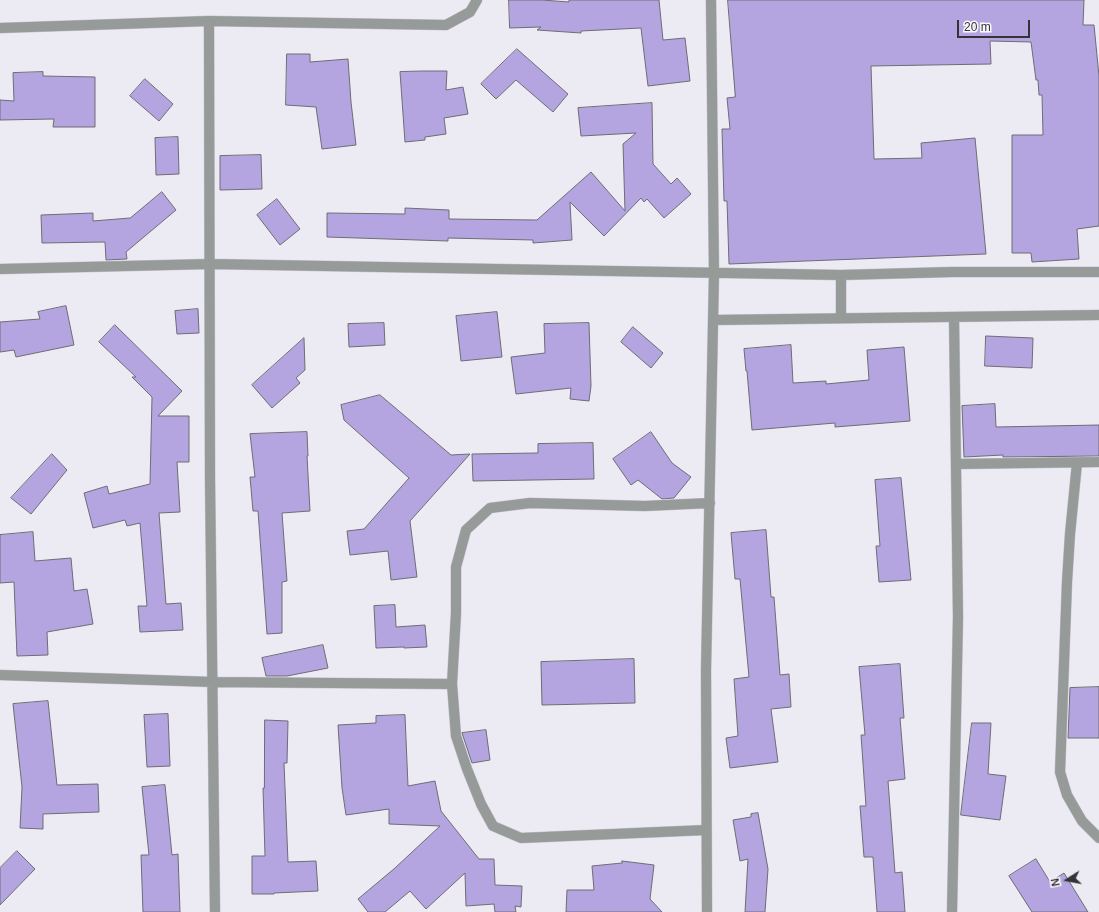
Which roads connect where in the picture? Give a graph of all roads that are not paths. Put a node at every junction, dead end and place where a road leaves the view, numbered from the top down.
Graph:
1 (477, 0) edge
2 (711, 0) edge
3 (209, 21) junction
4 (0, 28) edge
5 (210, 264) junction
6 (0, 269) edge
7 (1099, 272) edge
8 (714, 273) junction
9 (841, 275) junction
10 (1099, 315) edge
11 (954, 316) junction
12 (841, 318) junction
13 (713, 320) junction
14 (1099, 462) edge
15 (1077, 463) junction
16 (956, 464) junction
17 (710, 503) junction
18 (0, 675) edge
19 (213, 682) junction
20 (452, 684) junction
21 (706, 830) junction
22 (1099, 838) edge
23 (215, 912) edge
24 (707, 912) edge
25 (952, 912) edge

1 - 3 street
2 - 8 street
3 - 4 street
3 - 5 street
5 - 6 street
5 - 8 street
5 - 19 street
7 - 9 street
8 - 9 street
8 - 13 street
9 - 12 street
10 - 11 street
11 - 12 street
11 - 16 street
12 - 13 street
13 - 17 street
14 - 15 street
15 - 16 street
15 - 22 street
16 - 25 street
17 - 20 street
17 - 21 street
18 - 19 street
19 - 20 street
19 - 23 street
20 - 21 street
21 - 24 street

